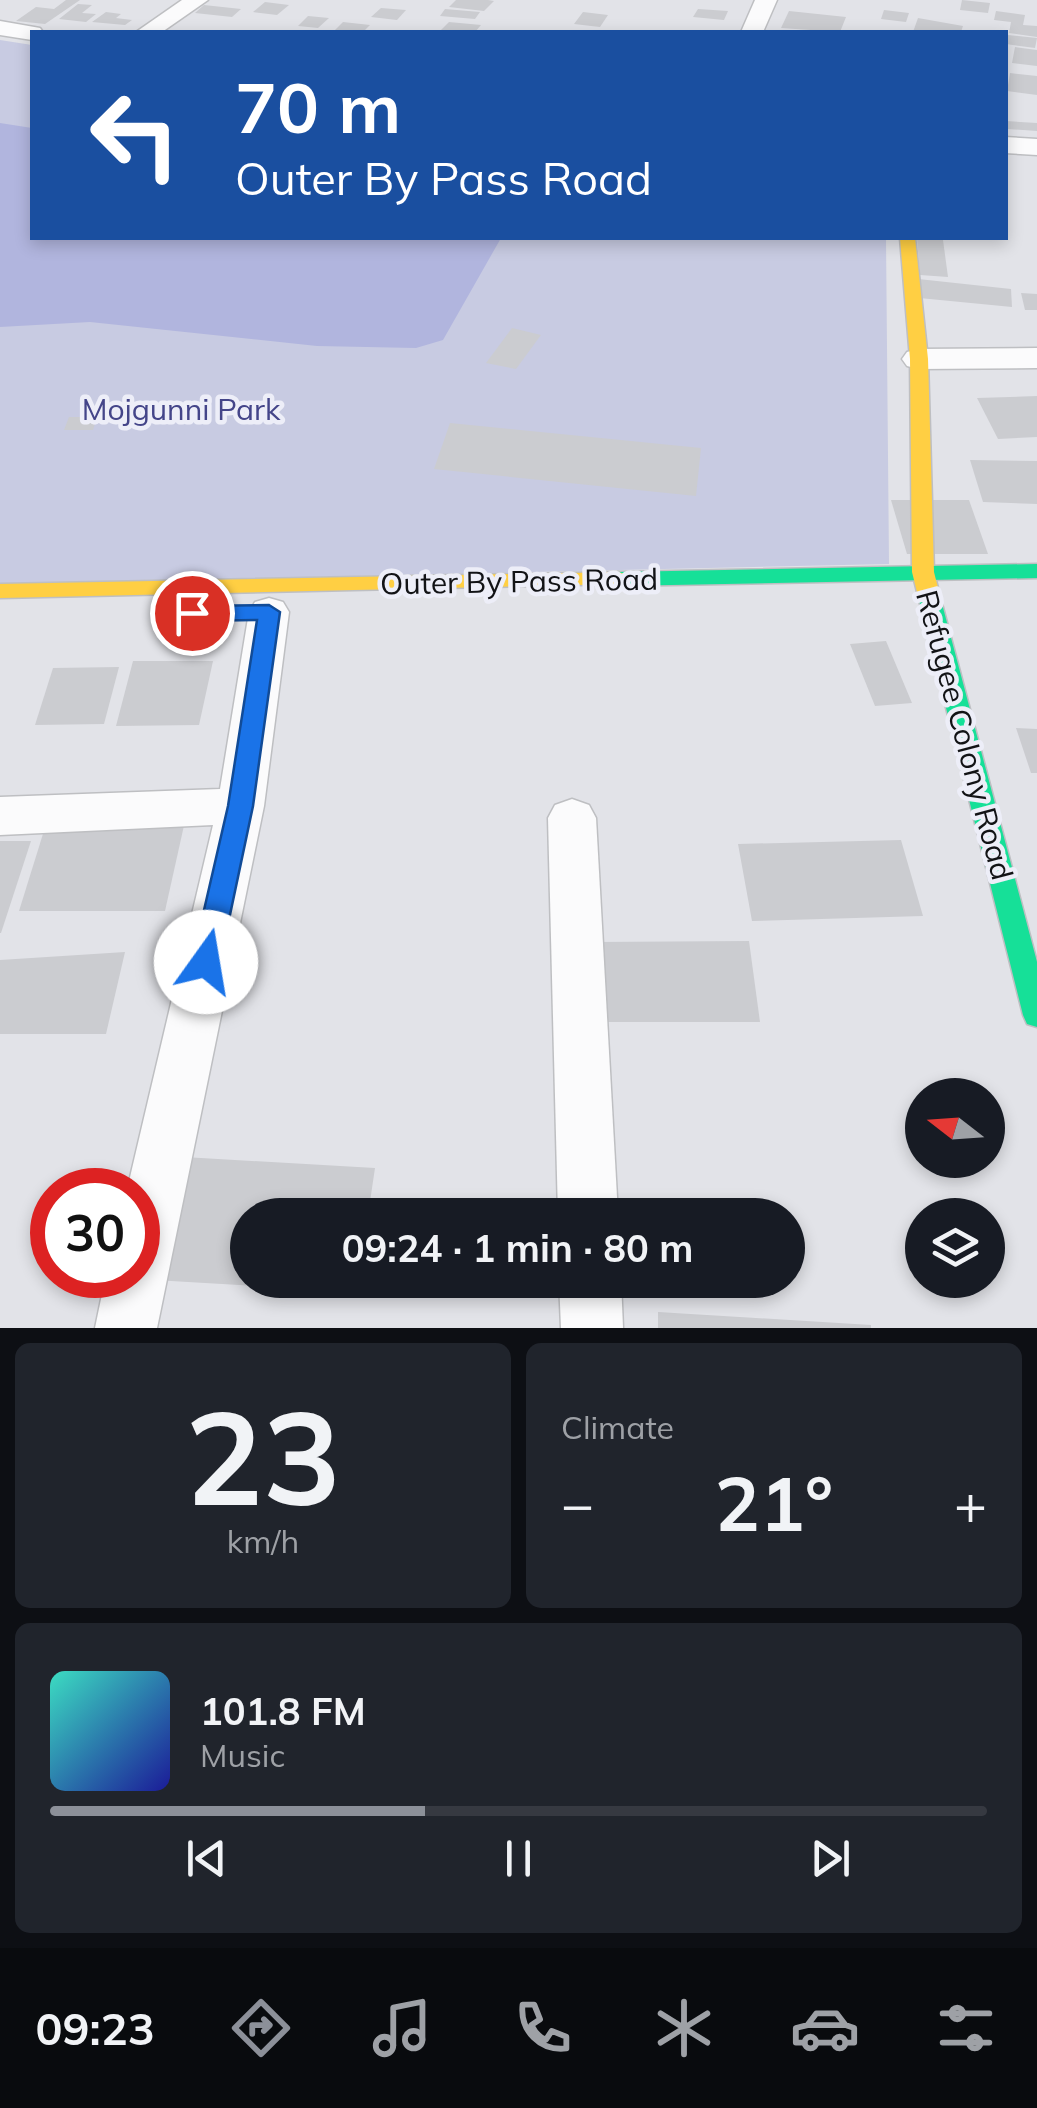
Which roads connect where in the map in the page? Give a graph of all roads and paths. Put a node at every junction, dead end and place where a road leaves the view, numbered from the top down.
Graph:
1 (197, 0) edge
2 (766, 0) edge
3 (0, 28) edge
4 (150, 30) edge
5 (753, 30) edge
6 (30, 33) edge
7 (1008, 145) edge
8 (1037, 148) edge
9 (907, 240) edge
10 (1037, 358) edge
11 (919, 359) junction
12 (1037, 571) edge
13 (923, 572) junction
14 (0, 590) edge
15 (269, 612) dead end
16 (241, 806) junction
17 (0, 816) edge
18 (572, 818) dead end
19 (1037, 1015) edge
20 (160, 1171) edge
21 (587, 1198) edge
22 (132, 1298) edge
23 (591, 1298) edge
24 (126, 1328) edge
25 (592, 1328) edge

1 - 4 street
2 - 5 street
3 - 6 street
7 - 8 street
9 - 11 street, Refugee Colony Road
10 - 11 street
11 - 13 street, Refugee Colony Road
12 - 13 street, Outer By Pass Road
13 - 14 street, Outer By Pass Road
13 - 19 street, Refugee Colony Road
15 - 16 street
16 - 17 street
16 - 20 street
18 - 21 street
22 - 24 street
23 - 25 street

